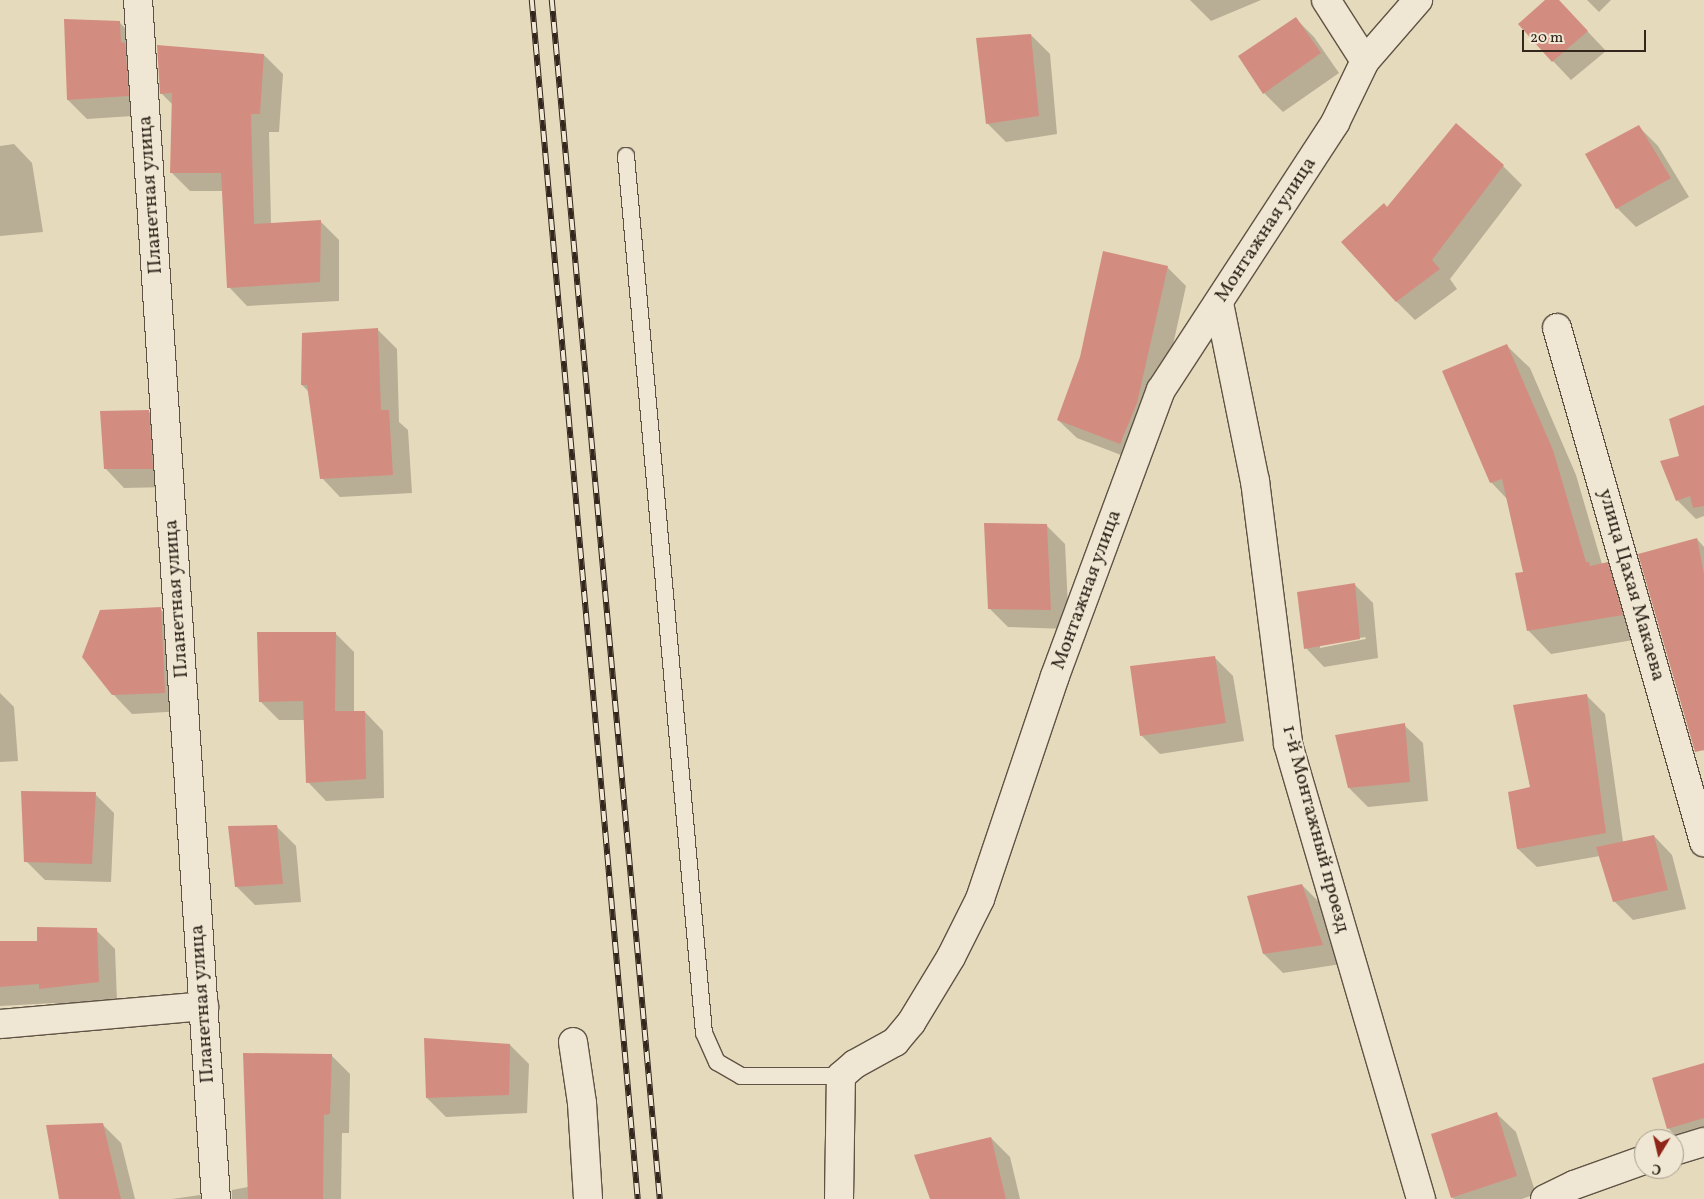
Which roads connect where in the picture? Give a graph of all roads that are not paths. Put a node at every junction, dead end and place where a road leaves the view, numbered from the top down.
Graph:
1 (138, 0) edge
2 (1326, 0) edge
3 (1418, 0) edge
4 (1366, 61) junction
5 (626, 156) dead end
6 (1219, 303) junction
7 (1557, 328) dead end
8 (1704, 842) edge
9 (204, 1006) junction
10 (0, 1024) edge
11 (573, 1042) dead end
12 (840, 1076) junction
13 (1704, 1142) edge
14 (1684, 1148) edge
15 (1634, 1163) edge
16 (216, 1199) edge
17 (588, 1199) edge
18 (839, 1199) edge
19 (1421, 1199) edge
20 (1545, 1199) edge

1 - 9 street, Планетная улица
2 - 4 street
3 - 4 street, Монтажная улица
4 - 6 street, Монтажная улица
5 - 12 lane
6 - 12 street, Монтажная улица
6 - 19 street, 1-й Монтажный проезд
7 - 8 street, улица Цахая Макаева
9 - 10 street
9 - 16 street, Планетная улица
11 - 17 street
12 - 18 street
13 - 14 street
15 - 20 street

